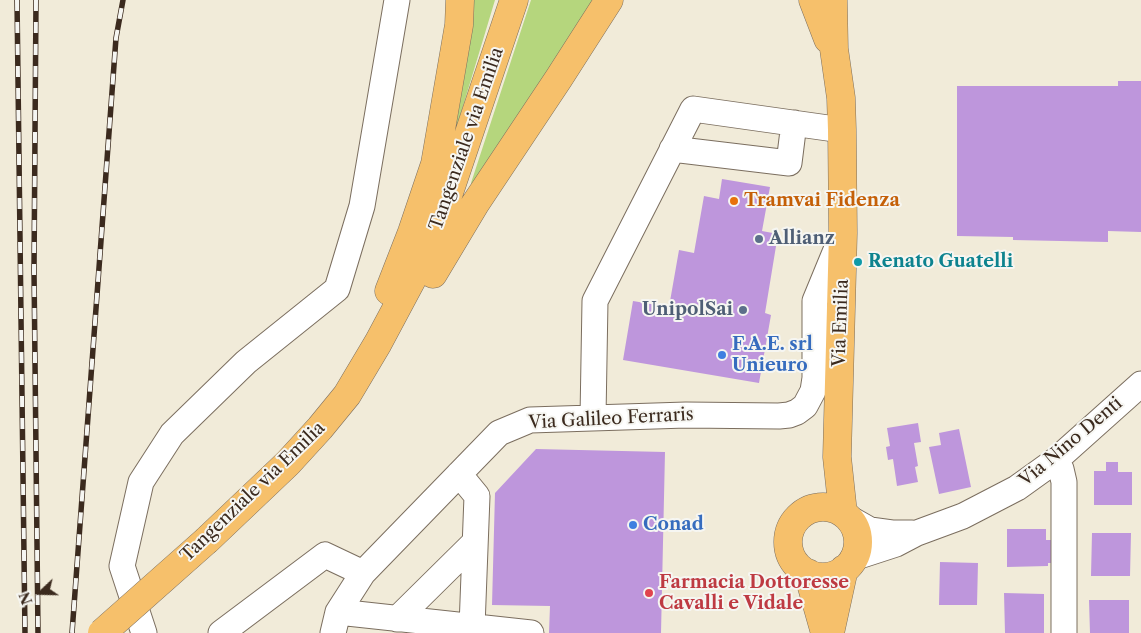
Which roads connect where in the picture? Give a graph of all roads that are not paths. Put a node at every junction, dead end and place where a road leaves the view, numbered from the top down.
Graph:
1 (397, 0) edge
2 (460, 0) edge
3 (514, 0) edge
4 (609, 0) edge
5 (813, 0) edge
6 (833, 0) edge
7 (852, 0) edge
8 (834, 49) junction
9 (841, 98) junction
10 (794, 124) junction
11 (842, 130) junction
12 (672, 149) junction
13 (843, 234) junction
14 (378, 343) junction
15 (1141, 384) edge
16 (593, 417) junction
17 (837, 457) junction
18 (1056, 460) junction
19 (459, 474) junction
20 (802, 514) junction
21 (845, 515) junction
22 (917, 533) junction
23 (476, 542) junction
24 (849, 564) junction
25 (363, 573) junction
26 (808, 573) junction
27 (397, 619) junction
28 (335, 623) edge
29 (472, 627) junction
30 (102, 633) edge
31 (144, 633) edge
32 (221, 633) edge
33 (531, 633) edge
34 (825, 633) edge
35 (830, 633) edge
36 (1064, 633) edge

1 - 31 street
2 - 14 main road
3 - 14 main road, Tangenziale via Emilia
4 - 14 main road
5 - 8 main road
6 - 8 main road, Via Emilia
7 - 9 main road, Via Emilia
8 - 9 main road, Via Emilia
9 - 11 main road, Via Emilia
10 - 11 street
10 - 12 street
10 - 12 street
11 - 13 main road, Via Emilia
12 - 16 street
13 - 16 street, Via Galileo Ferraris
13 - 17 main road, Via Emilia
14 - 30 main road, Tangenziale via Emilia, bridge
15 - 18 street, Via Nino Denti
16 - 19 street, Via Galileo Ferraris
17 - 20 main road, Via Emilia
17 - 21 main road, Via Emilia
18 - 22 street, Via Nino Denti
18 - 36 street
19 - 23 street
19 - 25 street, Via Galileo Ferraris
20 - 21 main road
20 - 26 main road
21 - 22 street, Via Nino Denti
21 - 24 main road
22 - 24 street, Via Nino Denti
23 - 27 street
23 - 29 street
24 - 26 main road
24 - 35 main road
25 - 28 street, Via Galileo Ferraris
25 - 32 street
26 - 34 main road
27 - 28 street
27 - 29 street
29 - 33 street

